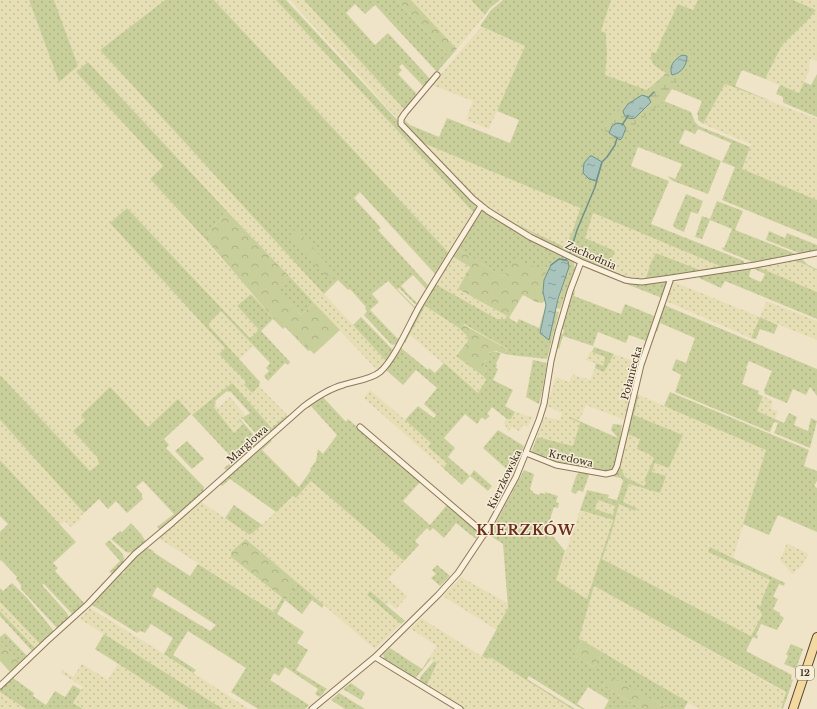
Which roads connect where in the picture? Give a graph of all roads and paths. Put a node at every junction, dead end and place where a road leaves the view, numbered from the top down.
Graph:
1 (437, 75) dead end
2 (481, 206) junction
3 (817, 253) edge
4 (581, 262) junction
5 (671, 278) junction
6 (360, 427) dead end
7 (526, 454) junction
8 (612, 473) joint
9 (485, 534) junction
10 (817, 637) edge
11 (374, 657) junction
12 (0, 686) edge
13 (312, 709) edge
14 (460, 709) edge
15 (793, 709) edge

1 - 2 street, Zachodnia
2 - 4 street, Zachodnia
2 - 12 street, Marglowa
3 - 5 street, Zachodnia
4 - 5 street, Zachodnia
4 - 7 street, Kierzkowska
5 - 8 street, Połaniecka
6 - 9 street
7 - 8 street, Kredowa
7 - 9 street, Kierzkowska
9 - 11 street, Kierzkowska
10 - 15 main road, 12
11 - 13 street, Kierzkowska
11 - 14 street

